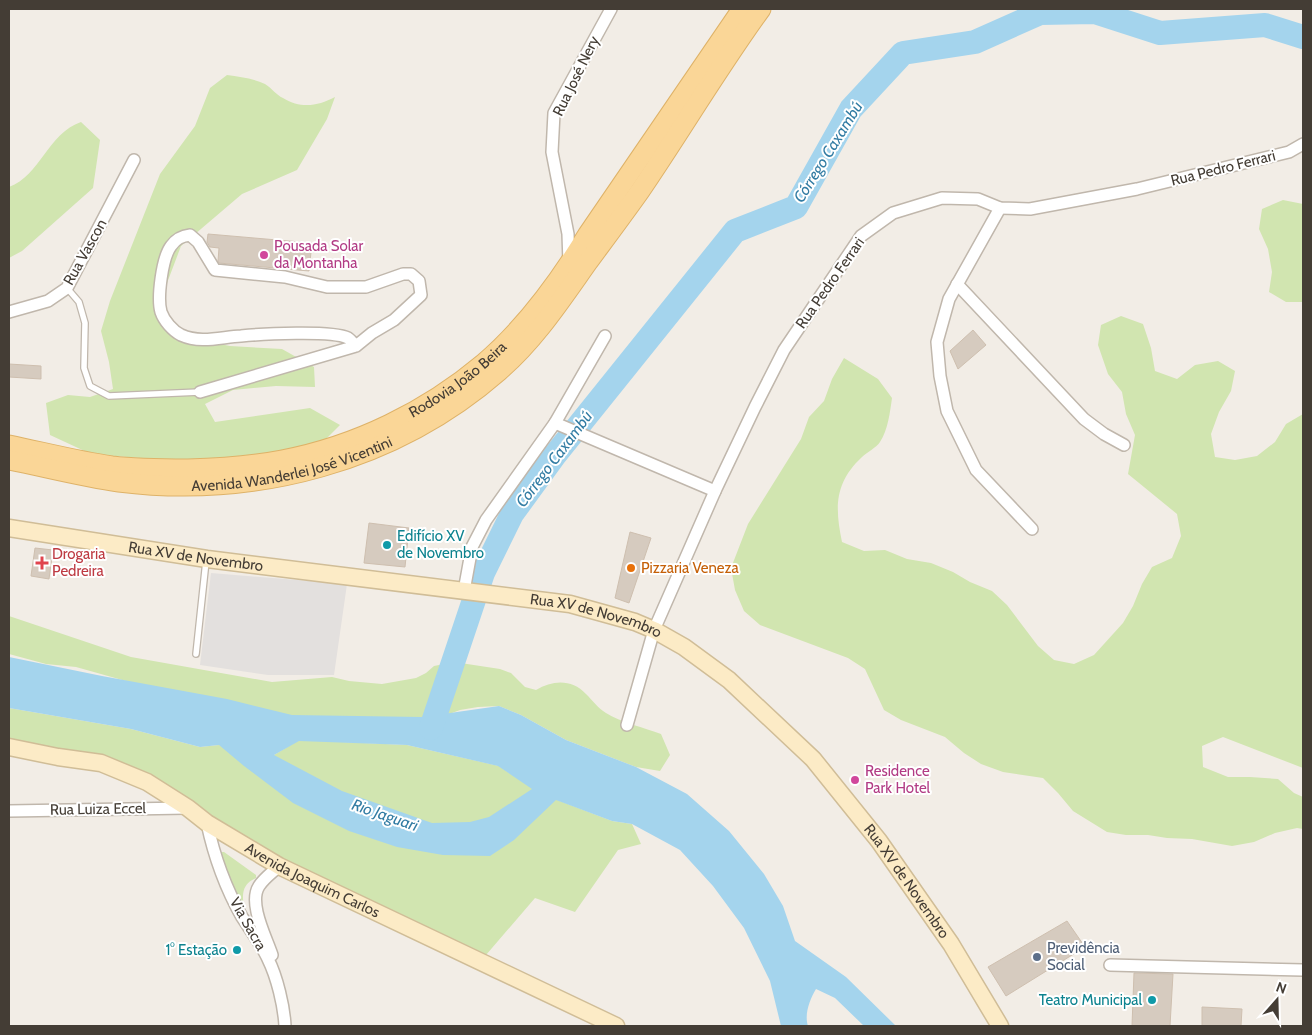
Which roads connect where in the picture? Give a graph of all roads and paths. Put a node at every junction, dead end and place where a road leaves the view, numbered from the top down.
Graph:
1 (611, 9) edge
2 (742, 9) edge
3 (761, 9) edge
4 (1303, 144) edge
5 (134, 160) dead end
6 (1000, 208) junction
7 (569, 264) junction
8 (957, 284) junction
9 (67, 288) junction
10 (9, 312) edge
11 (604, 336) dead end
12 (356, 346) junction
13 (200, 392) joint
14 (560, 425) junction
15 (9, 445) edge
16 (1124, 445) dead end
17 (9, 460) edge
18 (715, 491) junction
19 (9, 528) edge
20 (1032, 529) dead end
21 (207, 559) junction
22 (466, 591) junction
23 (654, 630) junction
24 (196, 654) dead end
25 (627, 725) dead end
26 (9, 747) edge
27 (188, 808) junction
28 (9, 811) edge
29 (207, 824) junction
30 (279, 866) junction
31 (270, 957) junction
32 (1110, 965) dead end
33 (1303, 970) edge
34 (285, 1026) edge
35 (292, 1026) edge
36 (616, 1026) edge
37 (1000, 1026) edge

1 - 7 street, Rua José Nery
2 - 7 main road, Rodovia João Beira
3 - 17 main road, Avenida Wanderlei José Vicentini
4 - 6 street, Rua Pedro Ferrari
5 - 9 street, Rua Vascon
6 - 8 street
6 - 18 street, Rua Pedro Ferrari
7 - 15 main road, Rodovia João Beira
8 - 16 street
8 - 20 street
9 - 10 street, Rua Vascon
9 - 13 lane
11 - 14 street
12 - 12 street
12 - 13 street
14 - 18 street
14 - 22 street
18 - 23 street, Rua Pedro Ferrari
19 - 21 main road, Rua XV de Novembro
21 - 22 main road, Rua XV de Novembro
21 - 24 lane
22 - 23 main road, Rua XV de Novembro
23 - 25 street, Rua Pedro Ferrari
23 - 37 main road, Rua XV de Novembro
26 - 27 main road, Avenida Joaquim Carlos
27 - 28 street, Rua Luiza Eccel
27 - 29 main road, Avenida Joaquim Carlos
29 - 30 main road, Avenida Joaquim Carlos
29 - 31 street, Via Sacra
30 - 31 street, Via Sacra
30 - 36 main road, Avenida Joaquim Carlos
31 - 34 street, Via Sacra
31 - 35 street, Via Sacra
32 - 33 street

